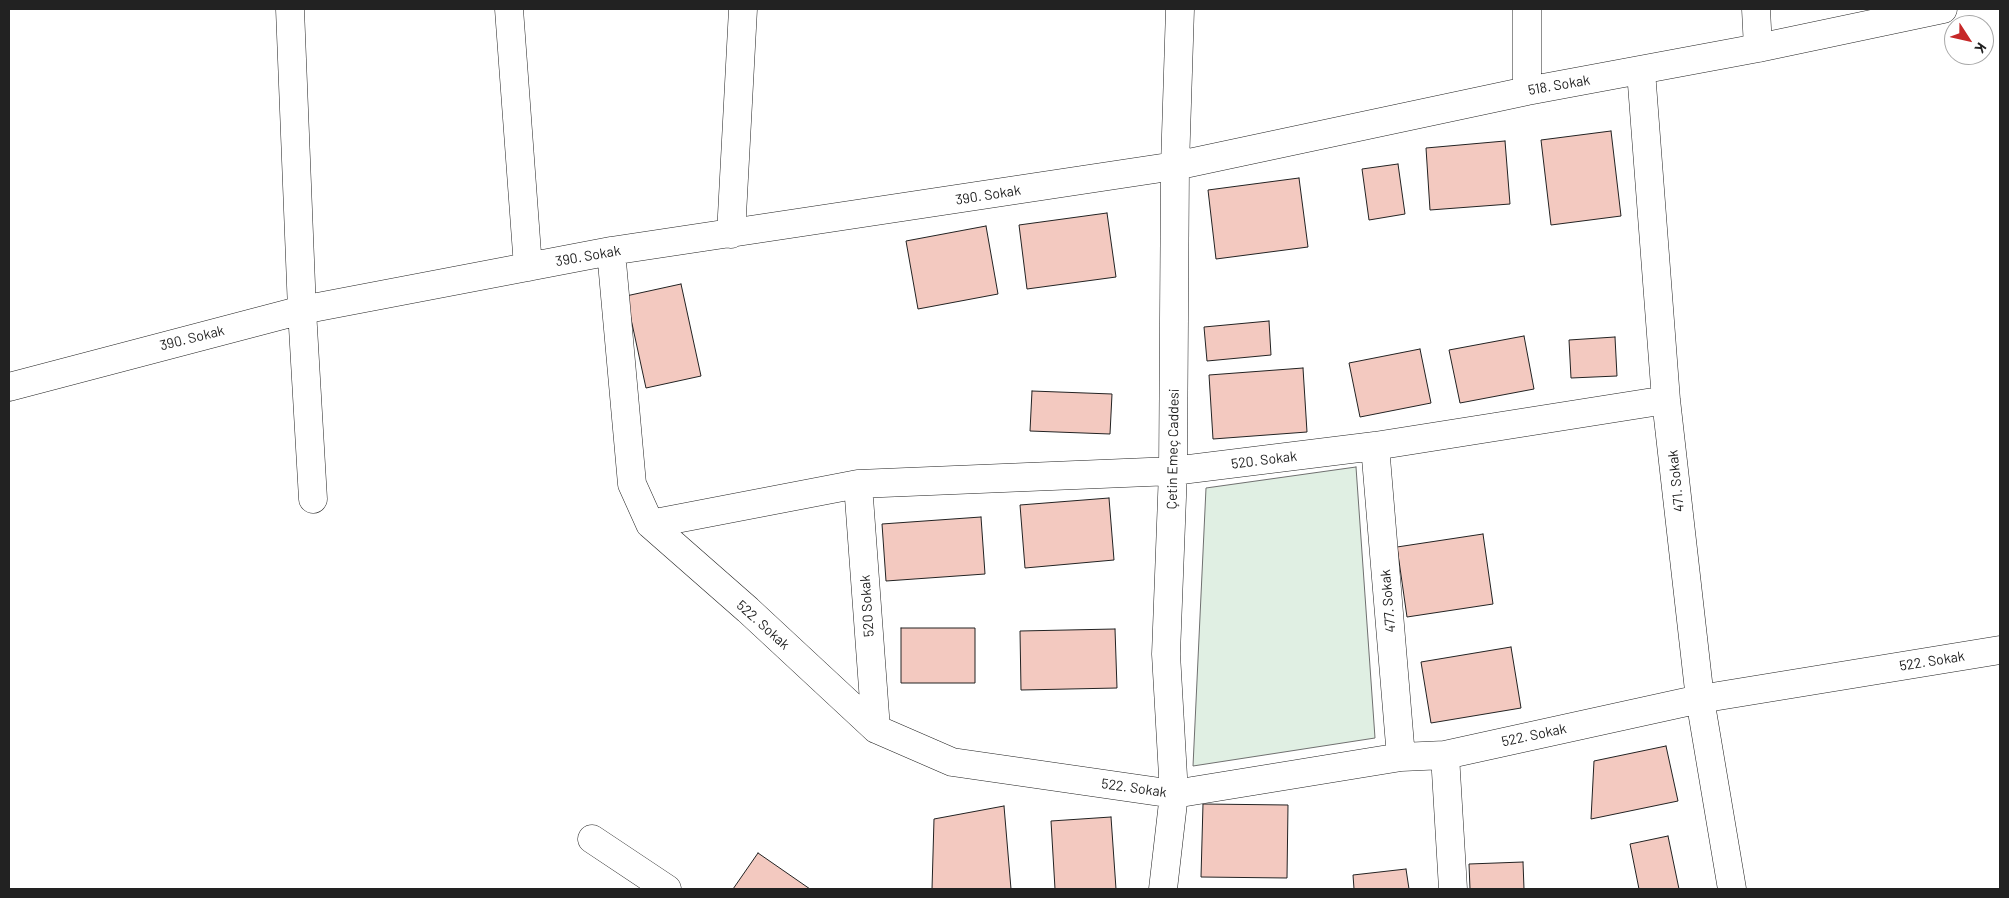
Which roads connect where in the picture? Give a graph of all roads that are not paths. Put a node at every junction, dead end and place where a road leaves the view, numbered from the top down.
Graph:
1 (290, 9) edge
2 (509, 9) edge
3 (743, 9) edge
4 (1180, 9) edge
5 (1527, 9) edge
6 (1756, 9) edge
7 (1943, 9) edge
8 (1758, 48) junction
9 (1641, 71) junction
10 (1527, 91) junction
11 (1175, 166) junction
12 (731, 234) junction
13 (611, 251) junction
14 (528, 266) junction
15 (302, 310) junction
16 (9, 387) edge
17 (1666, 400) junction
18 (1375, 446) junction
19 (1173, 471) junction
20 (858, 484) junction
21 (313, 499) dead end
22 (650, 524) junction
23 (2000, 650) edge
24 (1700, 699) junction
25 (876, 729) junction
26 (1445, 755) junction
27 (1401, 757) junction
28 (1174, 794) junction
29 (592, 840) dead end
30 (667, 889) edge
31 (1163, 889) edge
32 (1453, 889) edge
33 (1732, 889) edge

1 - 15 street
2 - 14 street
3 - 12 street
4 - 11 street, Çetin Emeç Caddesi
5 - 10 street
6 - 8 street
7 - 8 street, 518. Sokak
8 - 9 street, 518. Sokak
9 - 10 street, 518. Sokak
9 - 17 street, 471. Sokak
10 - 11 street, 518. Sokak
11 - 12 street, 390. Sokak
11 - 19 street, Çetin Emeç Caddesi
12 - 13 street, 390. Sokak
13 - 14 street, 390. Sokak
13 - 22 street, 522. Sokak
14 - 15 street, 390. Sokak
15 - 16 street, 390. Sokak
15 - 21 street
17 - 18 street, 520. Sokak
17 - 24 street, 471. Sokak
18 - 19 street, 520. Sokak
18 - 27 street, 477. Sokak
19 - 20 street, 520. Sokak
19 - 28 street, Çetin Emeç Caddesi
20 - 22 street, 520. Sokak
20 - 25 street, 520 Sokak
22 - 25 street, 522. Sokak
23 - 24 street, 522. Sokak
24 - 26 street, 522. Sokak
24 - 33 street, 471. Sokak
25 - 28 street, 522. Sokak
26 - 27 street, 522. Sokak
26 - 32 street
27 - 28 street, 522. Sokak
28 - 31 street, Çetin Emeç Caddesi
29 - 30 street

